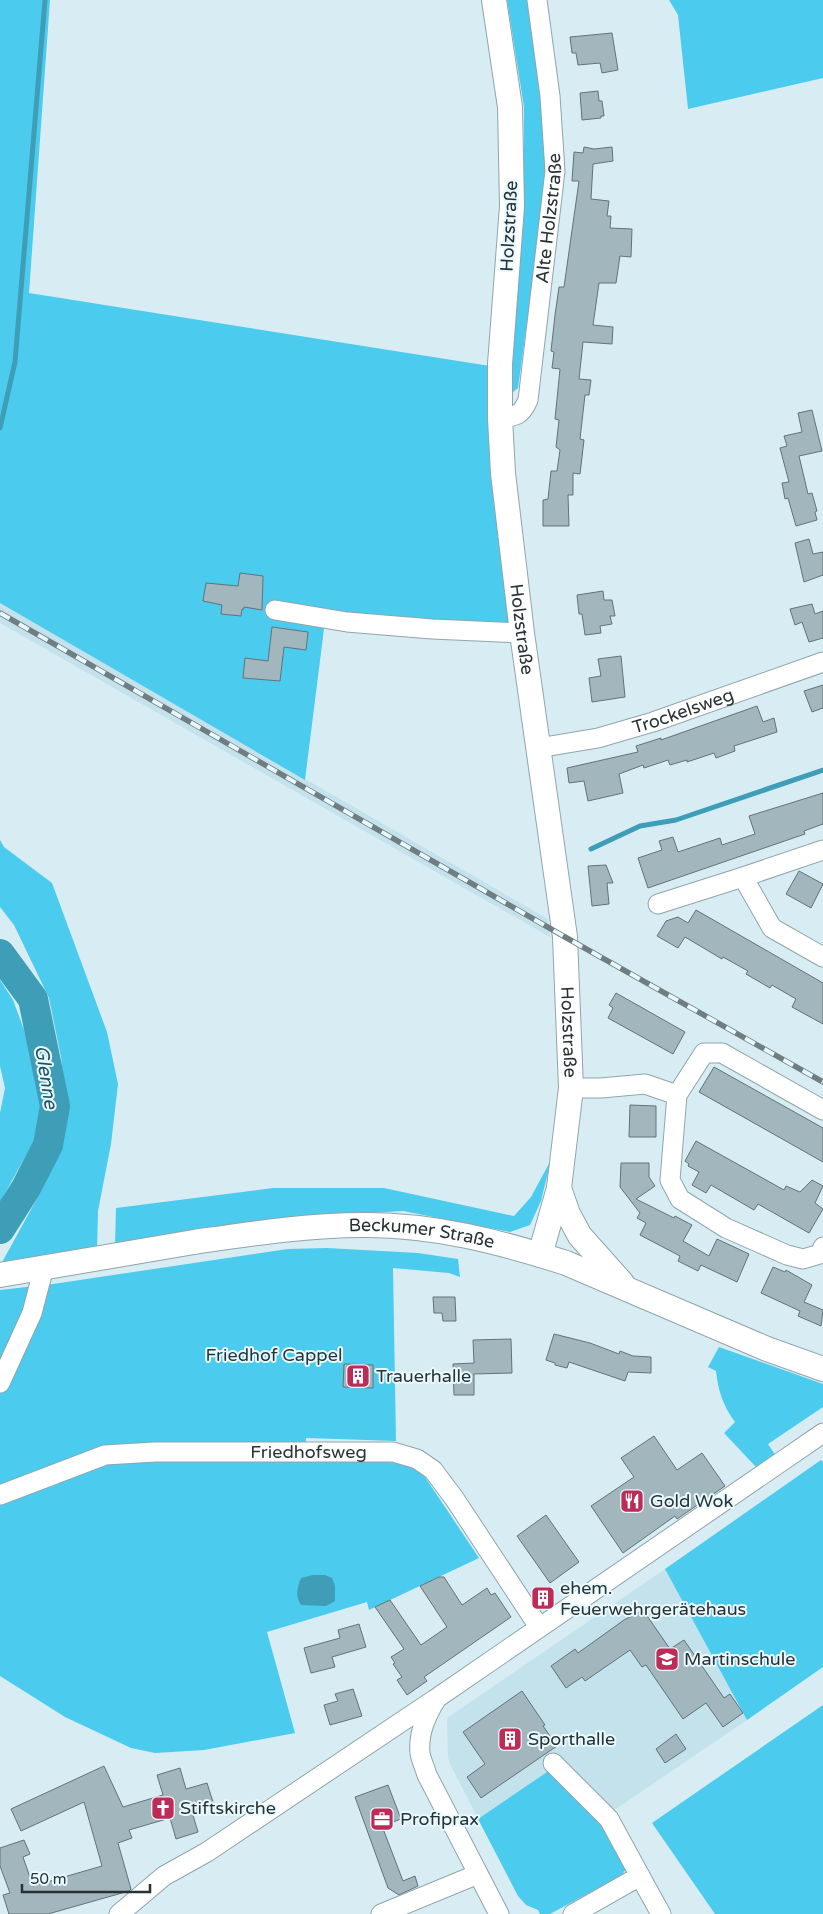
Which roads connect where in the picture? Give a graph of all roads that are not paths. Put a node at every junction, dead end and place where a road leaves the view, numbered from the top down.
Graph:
1 (494, 0) edge
2 (537, 0) edge
3 (500, 418) junction
4 (275, 610) dead end
5 (522, 633) junction
6 (823, 662) edge
7 (538, 748) junction
8 (823, 850) edge
9 (743, 877) junction
10 (658, 904) dead end
11 (823, 957) edge
12 (571, 1088) junction
13 (677, 1096) junction
14 (823, 1110) edge
15 (559, 1188) junction
16 (823, 1247) edge
17 (540, 1255) junction
18 (43, 1268) junction
19 (0, 1275) edge
20 (627, 1288) junction
21 (823, 1369) edge
22 (0, 1382) edge
23 (823, 1432) edge
24 (0, 1495) edge
25 (539, 1627) junction
26 (437, 1698) junction
27 (553, 1762) dead end
28 (478, 1874) junction
29 (640, 1876) junction
30 (119, 1914) edge
31 (381, 1914) edge
32 (499, 1914) edge
33 (573, 1914) edge
34 (661, 1914) edge

1 - 3 main road, Holzstraße
2 - 3 street, Alte Holzstraße
3 - 5 main road, Holzstraße
4 - 5 street
5 - 7 main road, Holzstraße
6 - 7 street, Trockelsweg
7 - 12 main road, Holzstraße
8 - 9 street
9 - 10 street
9 - 11 street
12 - 13 street
12 - 15 main road, Holzstraße
13 - 14 street
13 - 16 street
15 - 17 main road, Holzstraße
15 - 20 main road
17 - 18 main road, Beckumer Straße
17 - 20 main road, Beckumer Straße
18 - 19 main road, Beckumer Straße
18 - 22 street
20 - 21 main road, Beckumer Straße
23 - 25 street
24 - 25 street, Friedhofsweg
25 - 26 street
26 - 28 street
26 - 30 street
27 - 29 street
28 - 31 street
28 - 32 street
29 - 33 street
29 - 34 street

